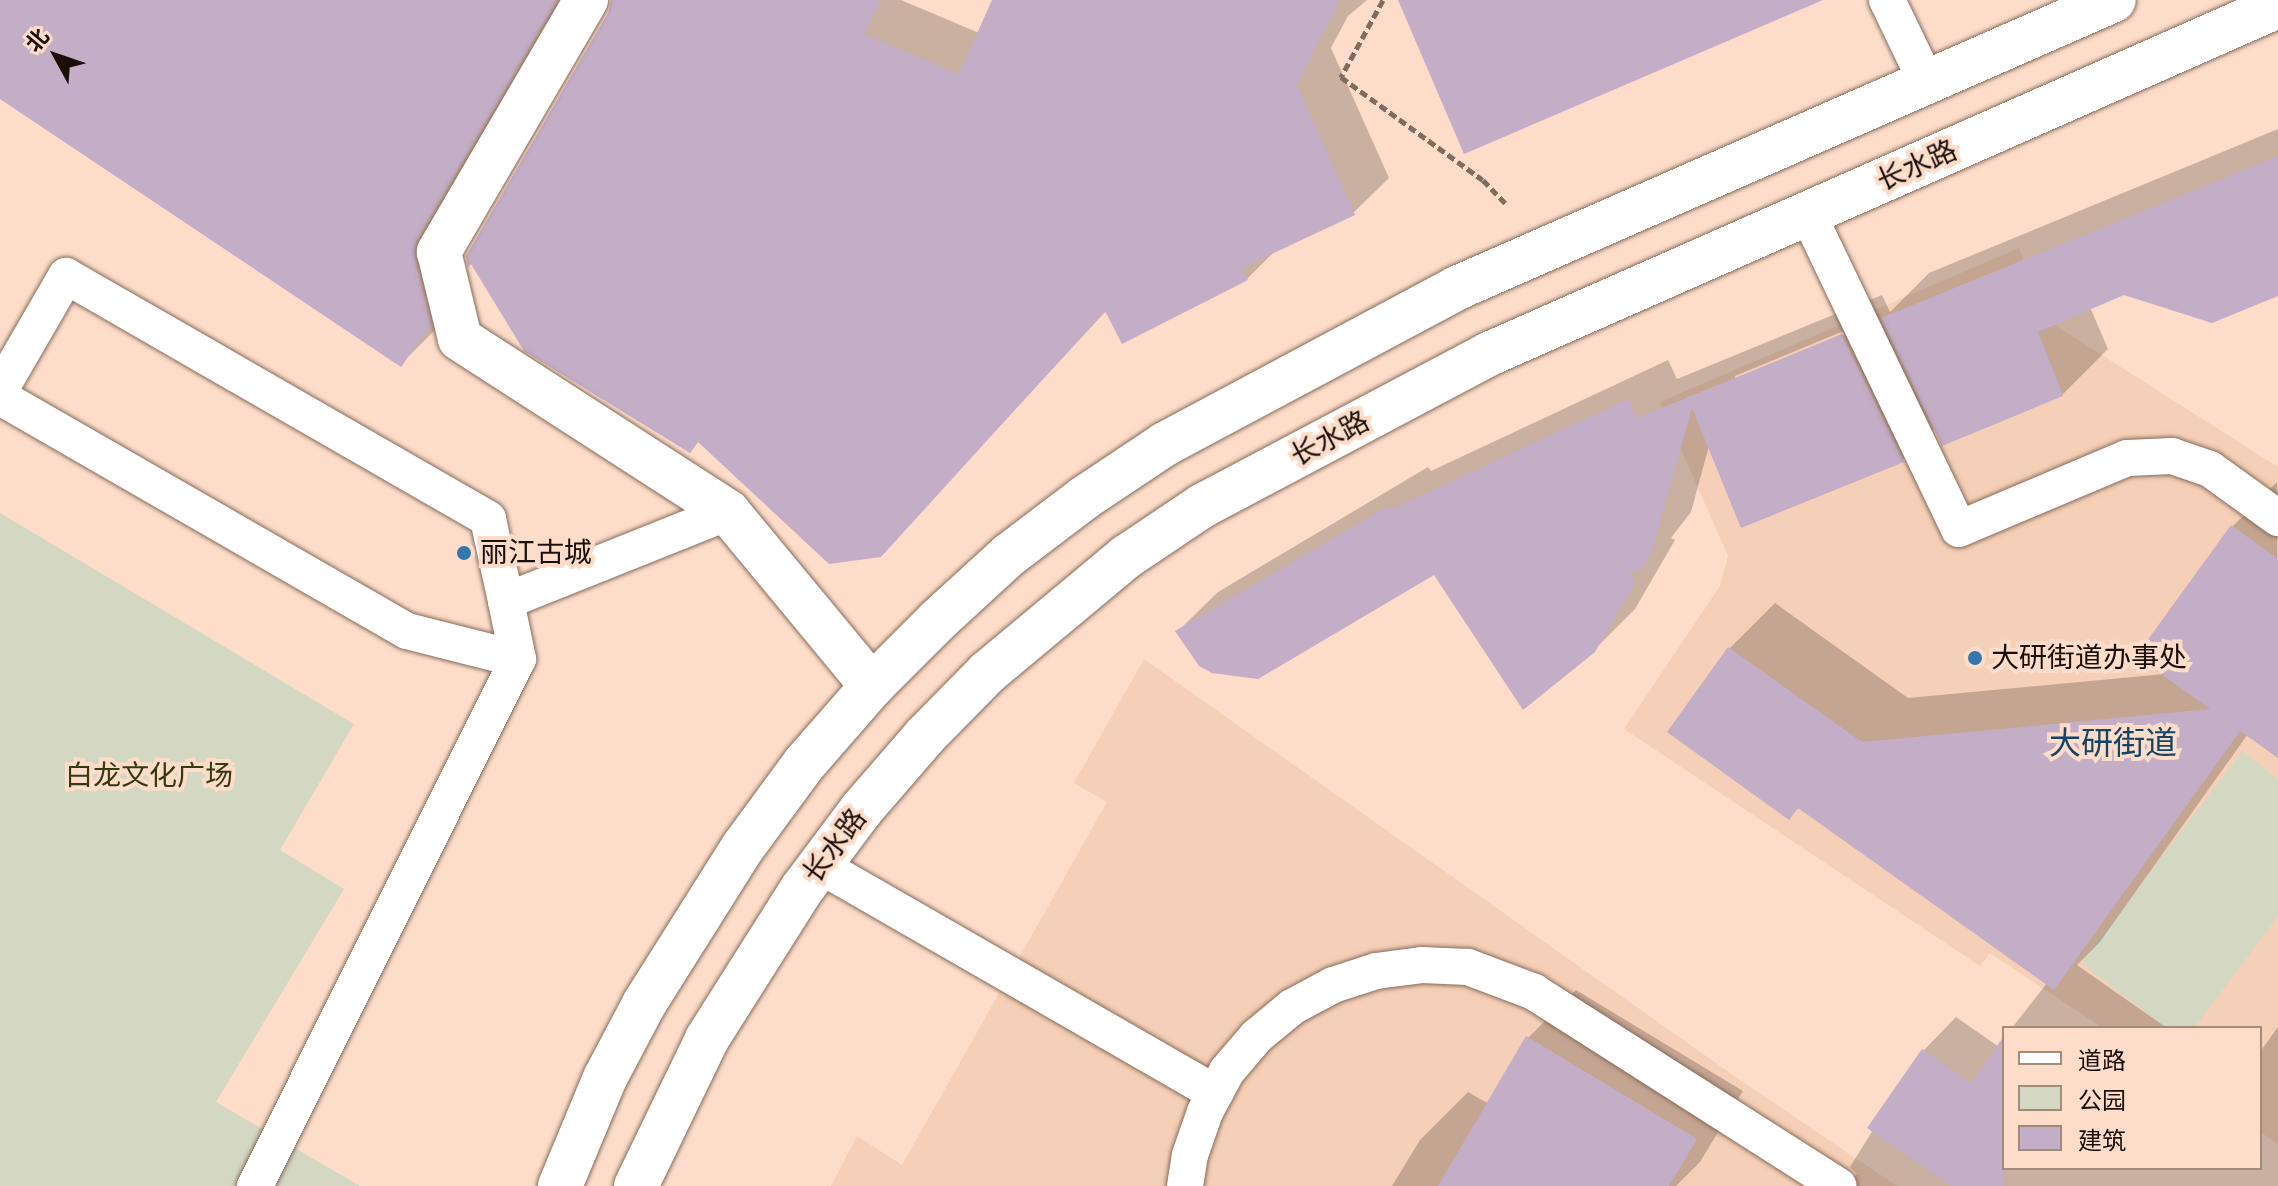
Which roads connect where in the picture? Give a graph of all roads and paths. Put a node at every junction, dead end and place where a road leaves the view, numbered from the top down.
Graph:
1 (586, 0) edge
2 (1383, 0) edge
3 (1887, 0) edge
4 (2114, 0) edge
5 (2278, 6) edge
6 (1927, 83) junction
7 (1808, 214) junction
8 (1550, 249) junction
9 (0, 390) edge
10 (0, 397) edge
11 (728, 512) junction
12 (2278, 518) edge
13 (506, 601) junction
14 (518, 659) junction
15 (872, 686) junction
16 (819, 865) junction
17 (1215, 1093) junction
18 (255, 1186) edge
19 (560, 1186) edge
20 (636, 1186) edge
21 (1185, 1186) edge
22 (1838, 1186) edge

1 - 11 main road
2 - 8 path
3 - 6 lane
4 - 6 main road
5 - 7 main road, 长水路
6 - 8 main road
7 - 12 lane
7 - 16 main road, 长水路
8 - 15 main road
9 - 13 lane
10 - 14 lane
11 - 13 lane
11 - 15 main road
13 - 14 lane
14 - 18 lane
15 - 19 main road
16 - 17 lane
16 - 20 main road, 长水路
17 - 21 lane
17 - 22 lane

